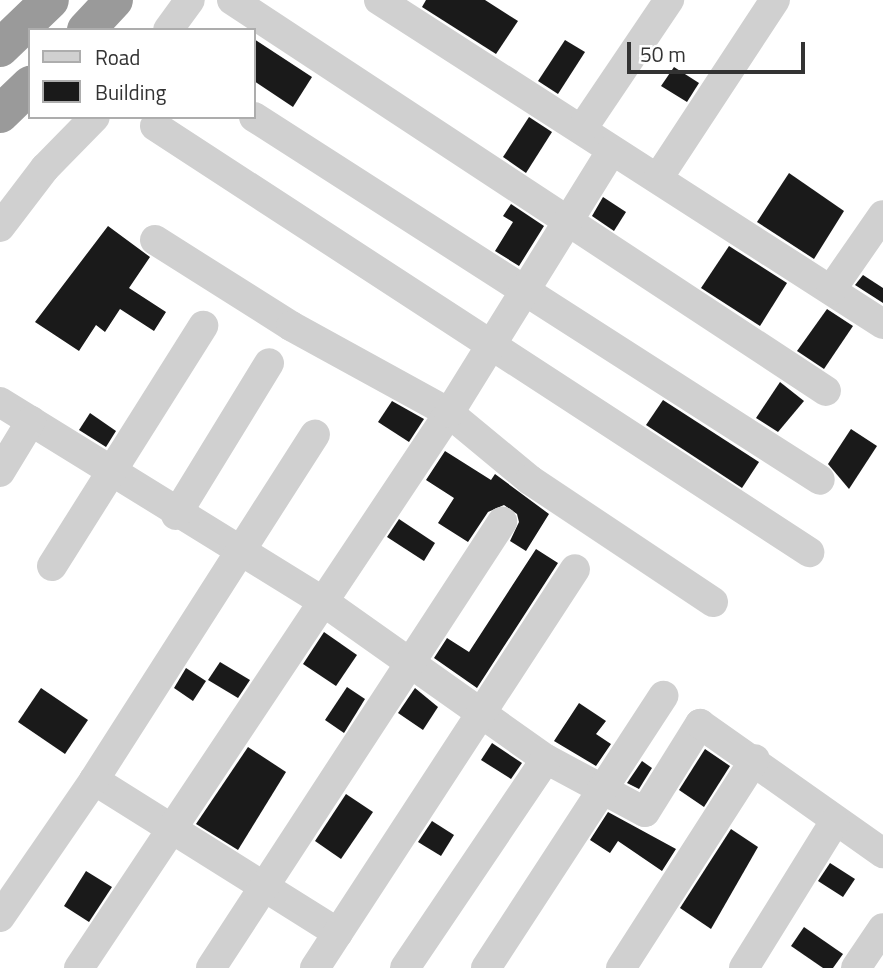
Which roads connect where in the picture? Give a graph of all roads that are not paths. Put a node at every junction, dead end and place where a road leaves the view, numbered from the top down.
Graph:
1 (50, 0) edge
2 (114, 0) edge
3 (190, 0) edge
4 (232, 0) edge
5 (379, 0) edge
6 (669, 0) edge
7 (775, 0) edge
8 (88, 28) edge
9 (169, 28) edge
10 (0, 48) edge
11 (28, 87) edge
12 (0, 114) edge
13 (256, 118) edge
14 (93, 119) edge
15 (155, 127) dead end
16 (582, 129) junction
17 (612, 150) junction
18 (658, 178) junction
19 (883, 215) edge
20 (569, 221) junction
21 (0, 227) edge
22 (155, 240) dead end
23 (526, 290) junction
24 (831, 290) junction
25 (883, 324) edge
26 (203, 326) dead end
27 (488, 348) junction
28 (269, 363) dead end
29 (826, 391) dead end
30 (0, 402) edge
31 (449, 413) junction
32 (31, 421) junction
33 (315, 435) dead end
34 (0, 472) edge
35 (113, 473) junction
36 (820, 480) dead end
37 (176, 514) junction
38 (502, 522) dead end
39 (241, 549) junction
40 (809, 552) dead end
41 (52, 566) dead end
42 (575, 569) dead end
43 (324, 602) junction
44 (713, 602) dead end
45 (408, 660) junction
46 (663, 696) dead end
47 (477, 713) junction
48 (546, 759) junction
49 (755, 759) junction
50 (94, 780) junction
51 (605, 790) junction
52 (834, 823) junction
53 (176, 829) junction
54 (883, 853) edge
55 (261, 884) junction
56 (0, 917) edge
57 (883, 928) edge
58 (338, 933) junction
59 (79, 968) edge
60 (211, 968) edge
61 (315, 968) edge
62 (405, 968) edge
63 (486, 968) edge
64 (621, 968) edge
65 (744, 968) edge
66 (856, 968) edge

1 - 10 highway
2 - 8 highway
3 - 9 street
4 - 20 street
5 - 16 street
6 - 16 street
7 - 18 street
11 - 12 highway
13 - 23 street
14 - 21 street
15 - 27 street
16 - 17 street
17 - 18 street
17 - 20 street
18 - 24 street
19 - 24 street
20 - 23 street
20 - 29 street
22 - 31 street
23 - 27 street
23 - 36 street
24 - 25 street
26 - 35 street
27 - 31 street
27 - 40 street
28 - 37 street
30 - 32 street
31 - 43 street
31 - 44 street
32 - 34 street
32 - 35 street
33 - 39 street
35 - 37 street
35 - 41 street
37 - 39 street
38 - 45 street
39 - 43 street
39 - 50 street
42 - 47 street
43 - 45 street
43 - 53 street
45 - 47 street
45 - 55 street
46 - 51 street
47 - 48 street
47 - 58 street
48 - 51 street
48 - 62 street
49 - 51 street
49 - 52 street
49 - 64 street
50 - 53 street
50 - 56 street
51 - 63 street
52 - 54 street
52 - 65 street
53 - 55 street
53 - 59 street
55 - 58 street
55 - 60 street
57 - 66 street
58 - 61 street

